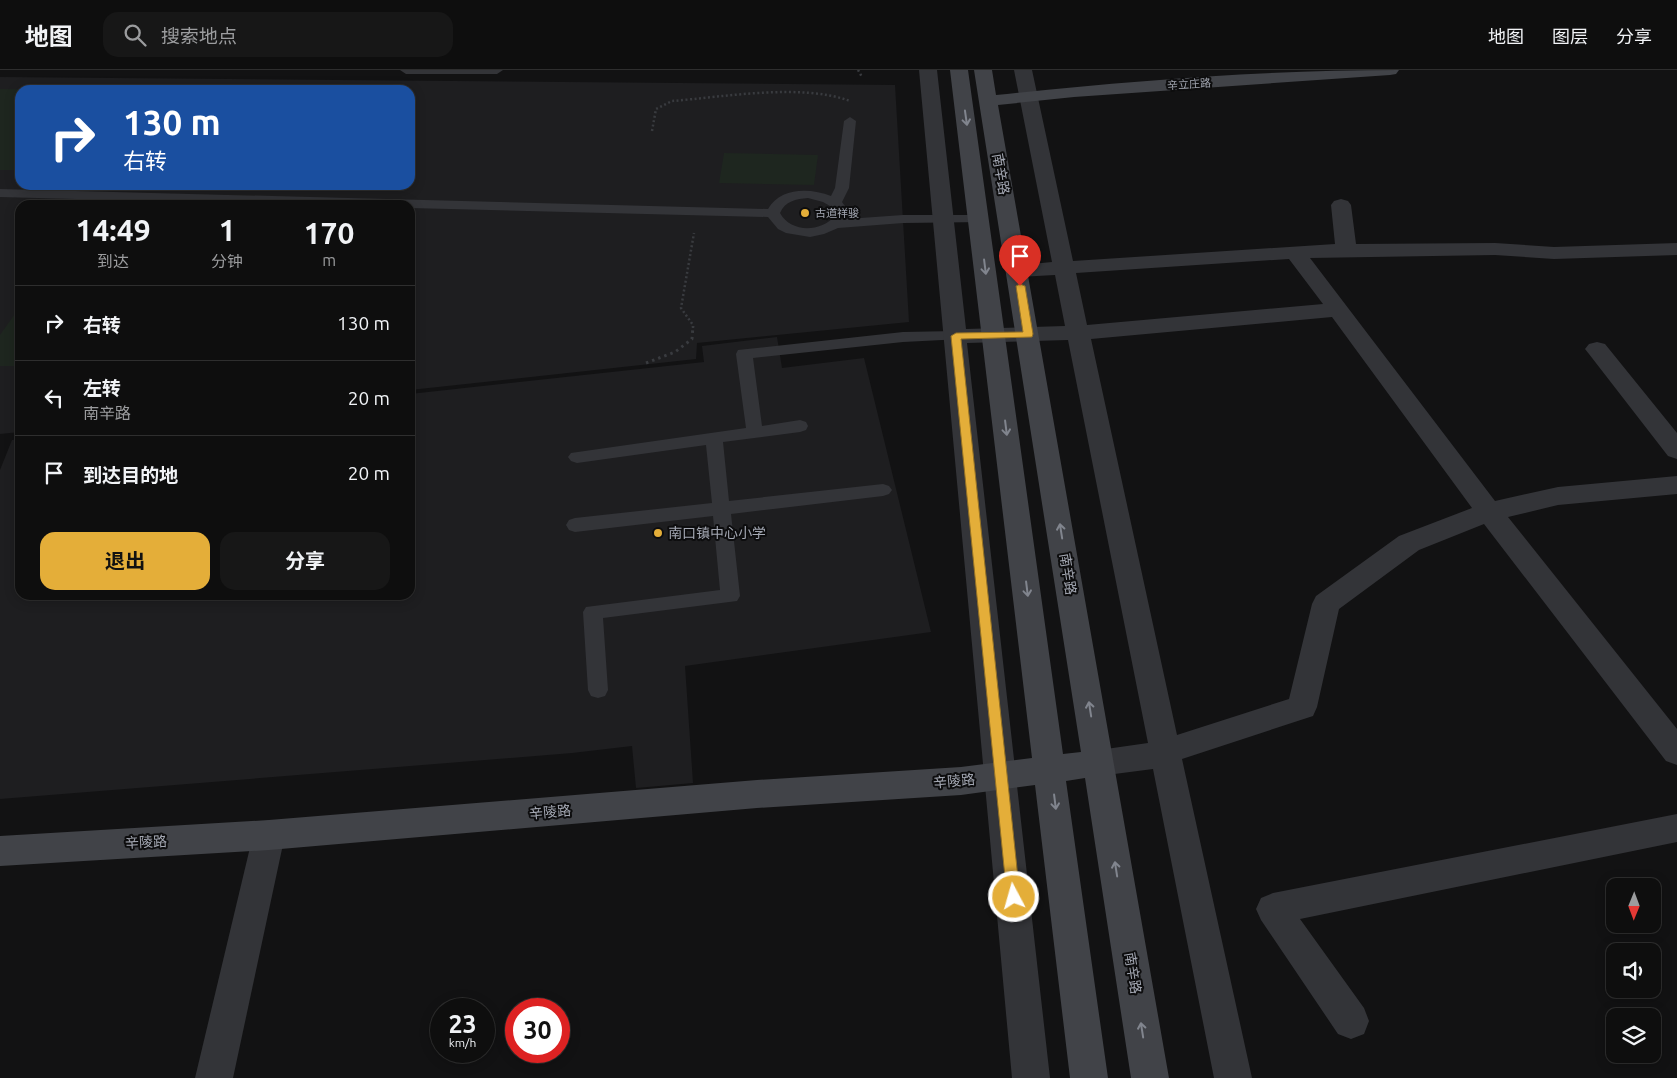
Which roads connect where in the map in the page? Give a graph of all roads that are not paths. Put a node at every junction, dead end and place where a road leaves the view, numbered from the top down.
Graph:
1 (406, 70) edge
2 (498, 70) edge
3 (928, 70) edge
4 (959, 70) edge
5 (983, 70) edge
6 (1023, 70) edge
7 (1390, 70) edge
8 (1028, 97) junction
9 (988, 101) junction
10 (850, 121) road end
11 (0, 193) edge
12 (271, 200) edge
13 (835, 202) junction
14 (415, 204) edge
15 (1341, 205) dead end
16 (773, 213) junction
17 (943, 218) junction
18 (980, 218) junction
19 (834, 224) junction
20 (1677, 249) edge
21 (1346, 250) junction
22 (1295, 252) junction
23 (1063, 267) junction
24 (1018, 270) junction
25 (1338, 310) junction
26 (1028, 334) junction
27 (1077, 334) junction
28 (994, 335) junction
29 (956, 336) junction
30 (1597, 349) dead end
31 (800, 426) dead end
32 (755, 433) junction
33 (714, 438) junction
34 (1677, 450) edge
35 (577, 457) dead end
36 (1677, 485) edge
37 (883, 490) dead end
38 (721, 508) junction
39 (1489, 512) junction
40 (575, 525) dead end
41 (598, 690) dead end
42 (1166, 751) junction
43 (1677, 752) edge
44 (1099, 764) junction
45 (1051, 771) junction
46 (1001, 776) junction
47 (1677, 828) edge
48 (269, 835) junction
49 (0, 851) edge
50 (1351, 1021) dead end
51 (214, 1078) edge
52 (1032, 1078) edge
53 (1089, 1078) edge
54 (1150, 1078) edge
55 (1233, 1078) edge

1 - 2 lane
3 - 17 street
4 -> 18 main road, 南辛路
5 - 9 main road, 南辛路
6 - 8 street
7 - 8 main road, 辛立庄路
8 - 9 main road, 辛立庄路
8 - 23 street
9 - 24 main road, 南辛路
10 - 13 lane
11 - 12 lane
13 - 16 lane
13 - 19 lane
14 - 16 lane
15 - 21 street
16 - 19 lane
17 - 18 lane
17 - 19 lane
17 - 29 street
18 -> 28 main road, 南辛路
20 - 21 street
21 - 22 street
22 - 23 street
22 - 25 street
23 - 24 street
23 - 27 street
24 - 26 main road, 南辛路
25 - 27 street
25 - 39 street
26 - 27 street
26 - 28 street
44 -> 26 main road, 南辛路
27 - 42 street
28 - 29 street
28 -> 45 main road, 南辛路
29 - 32 lane
29 - 46 street
30 - 34 street
31 - 32 lane
32 - 33 lane
33 - 35 lane
33 - 38 lane
36 - 39 street
37 - 38 lane
38 - 40 lane
38 - 41 lane
39 - 42 street
39 - 43 street
42 - 44 street
42 - 55 street
44 - 45 main road, 辛陵路
54 -> 44 main road, 南辛路
45 - 46 main road, 辛陵路
45 -> 53 main road, 南辛路
46 - 48 main road, 辛陵路
46 - 52 street
47 - 50 street
48 - 49 main road, 辛陵路
48 - 51 street

